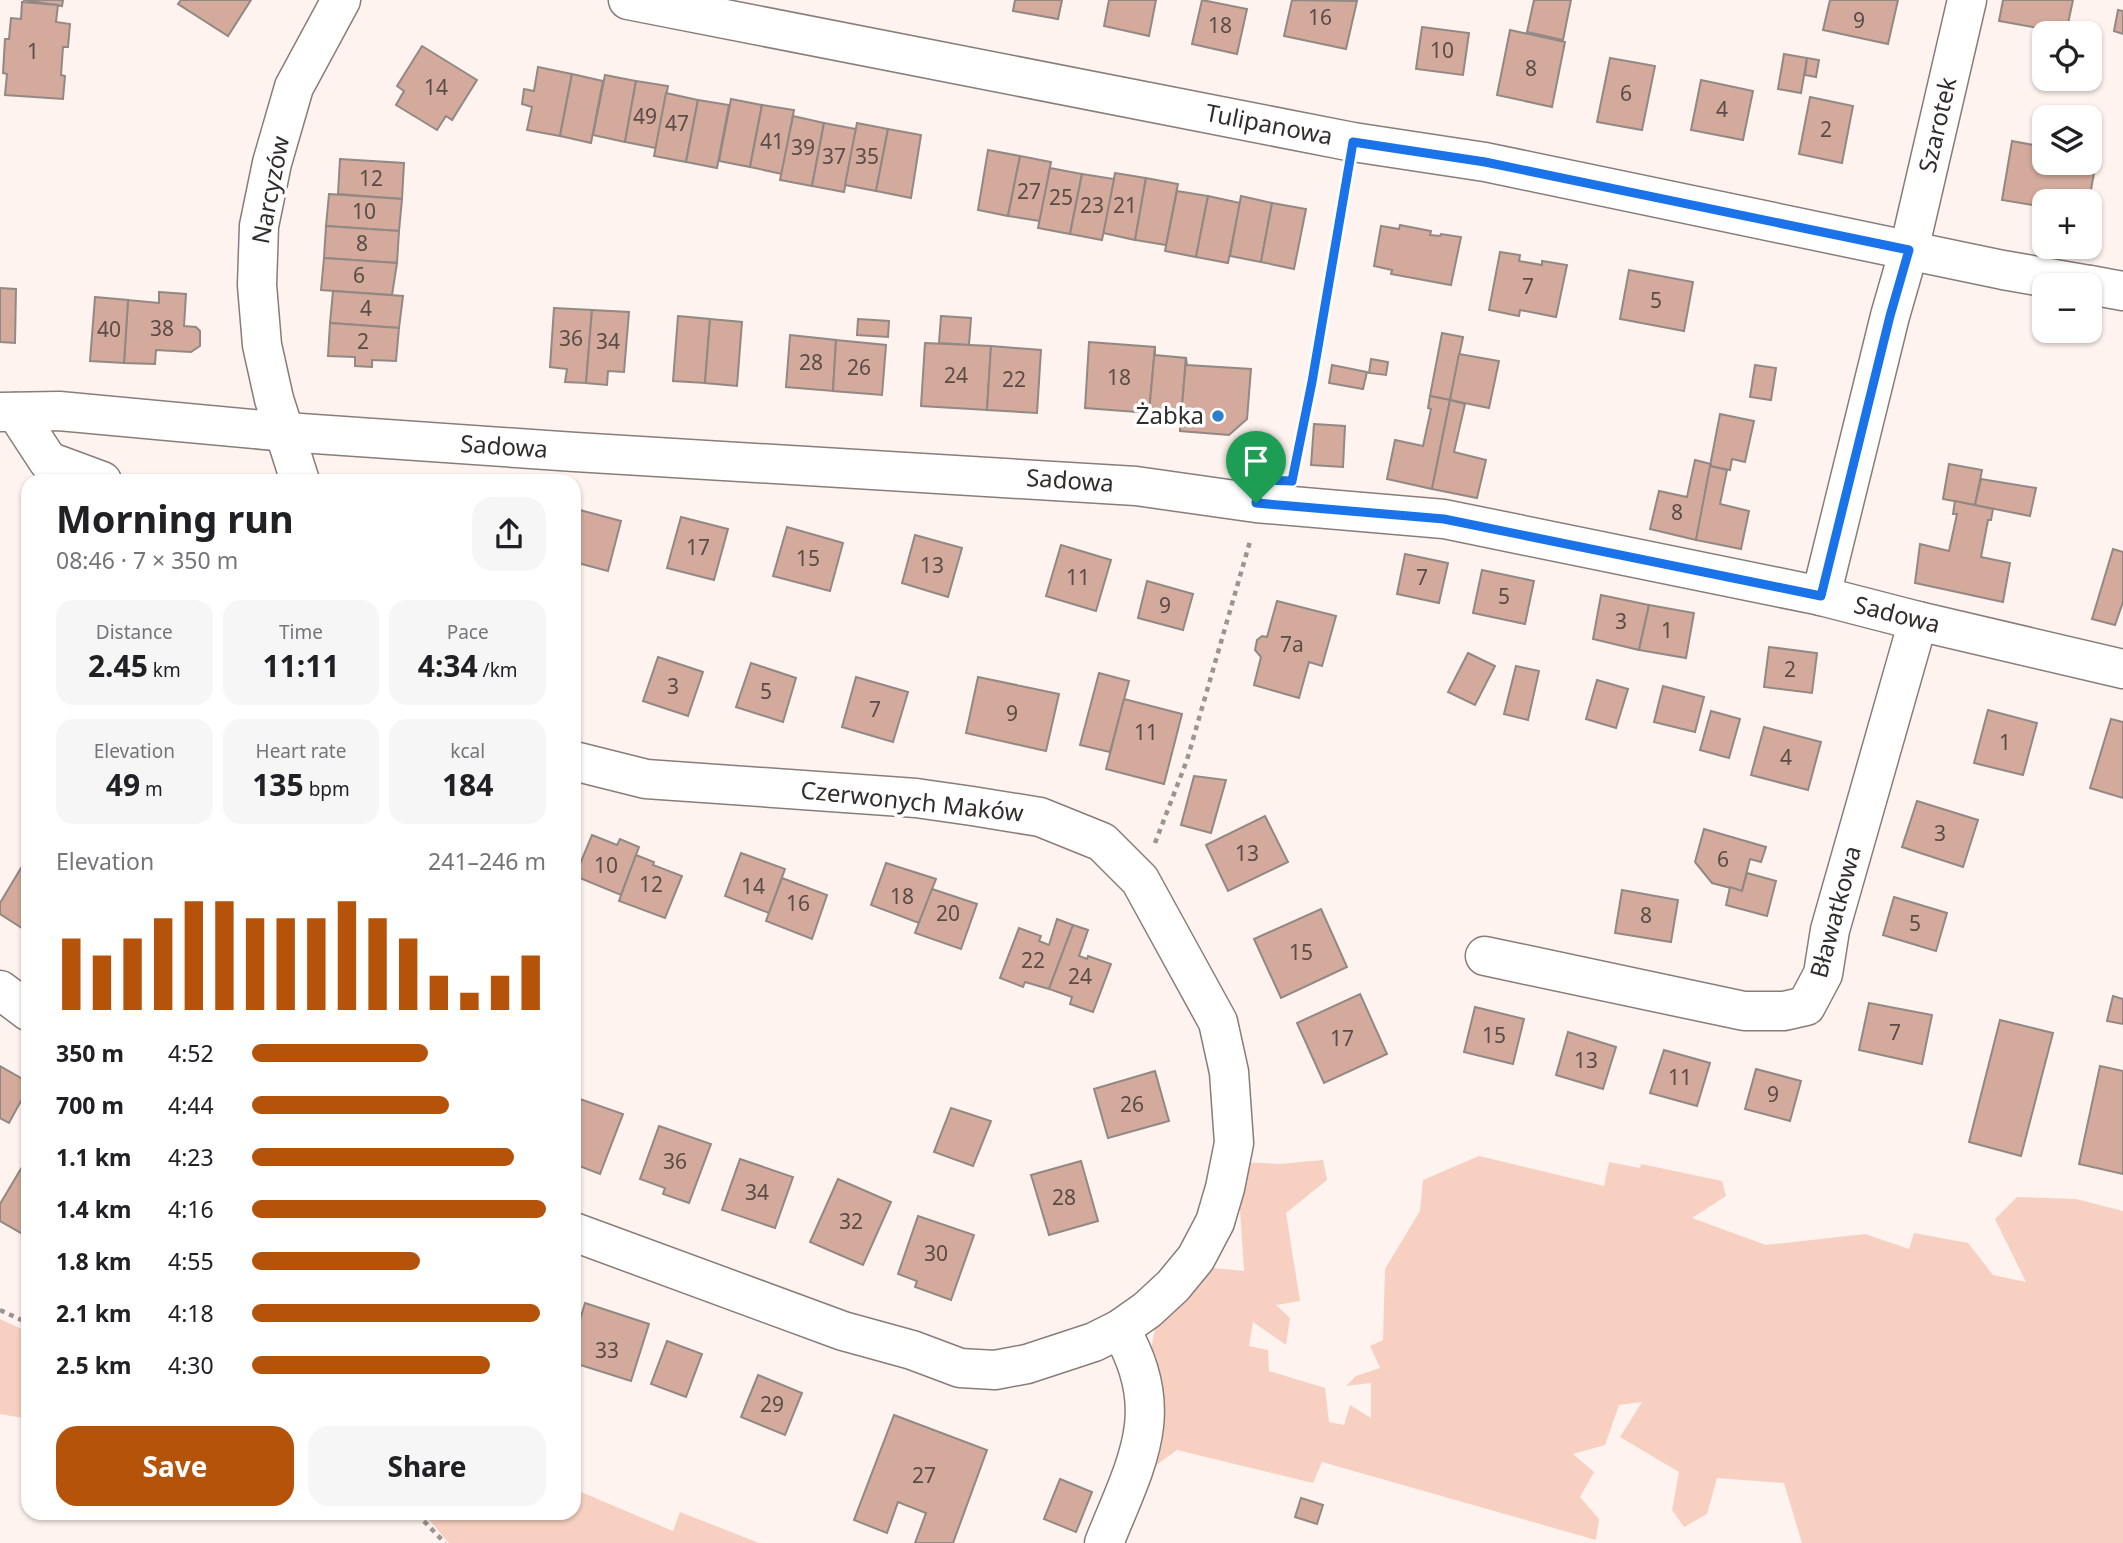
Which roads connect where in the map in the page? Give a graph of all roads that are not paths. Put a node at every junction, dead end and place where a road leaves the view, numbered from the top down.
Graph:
1 (341, 0) edge
2 (628, 0) edge
3 (1967, 0) edge
4 (1909, 250) junction
5 (2032, 274) edge
6 (2102, 287) edge
7 (2123, 291) edge
8 (8, 412) edge
9 (286, 432) junction
10 (83, 474) edge
11 (298, 474) edge
12 (1821, 596) junction
13 (1918, 621) junction
14 (2123, 669) edge
15 (581, 763) edge
16 (1485, 956) dead end
17 (0, 990) edge
18 (21, 1006) edge
19 (581, 1235) edge
20 (1120, 1329) junction
21 (1104, 1543) edge

1 - 9 street, Narcyzów
2 - 4 street, Tulipanowa
3 - 4 street, Szarotek
4 - 5 street
4 - 12 street, Szarotek
6 - 7 street
8 - 9 street, Sadowa
8 - 10 street
9 - 11 street
9 - 12 street, Sadowa
12 - 13 street, Sadowa
13 - 14 street, Sadowa
13 - 16 street, Bławatkowa
15 - 20 street, Czerwonych Maków
17 - 18 street
19 - 20 street, Czerwonych Maków
20 - 21 street

